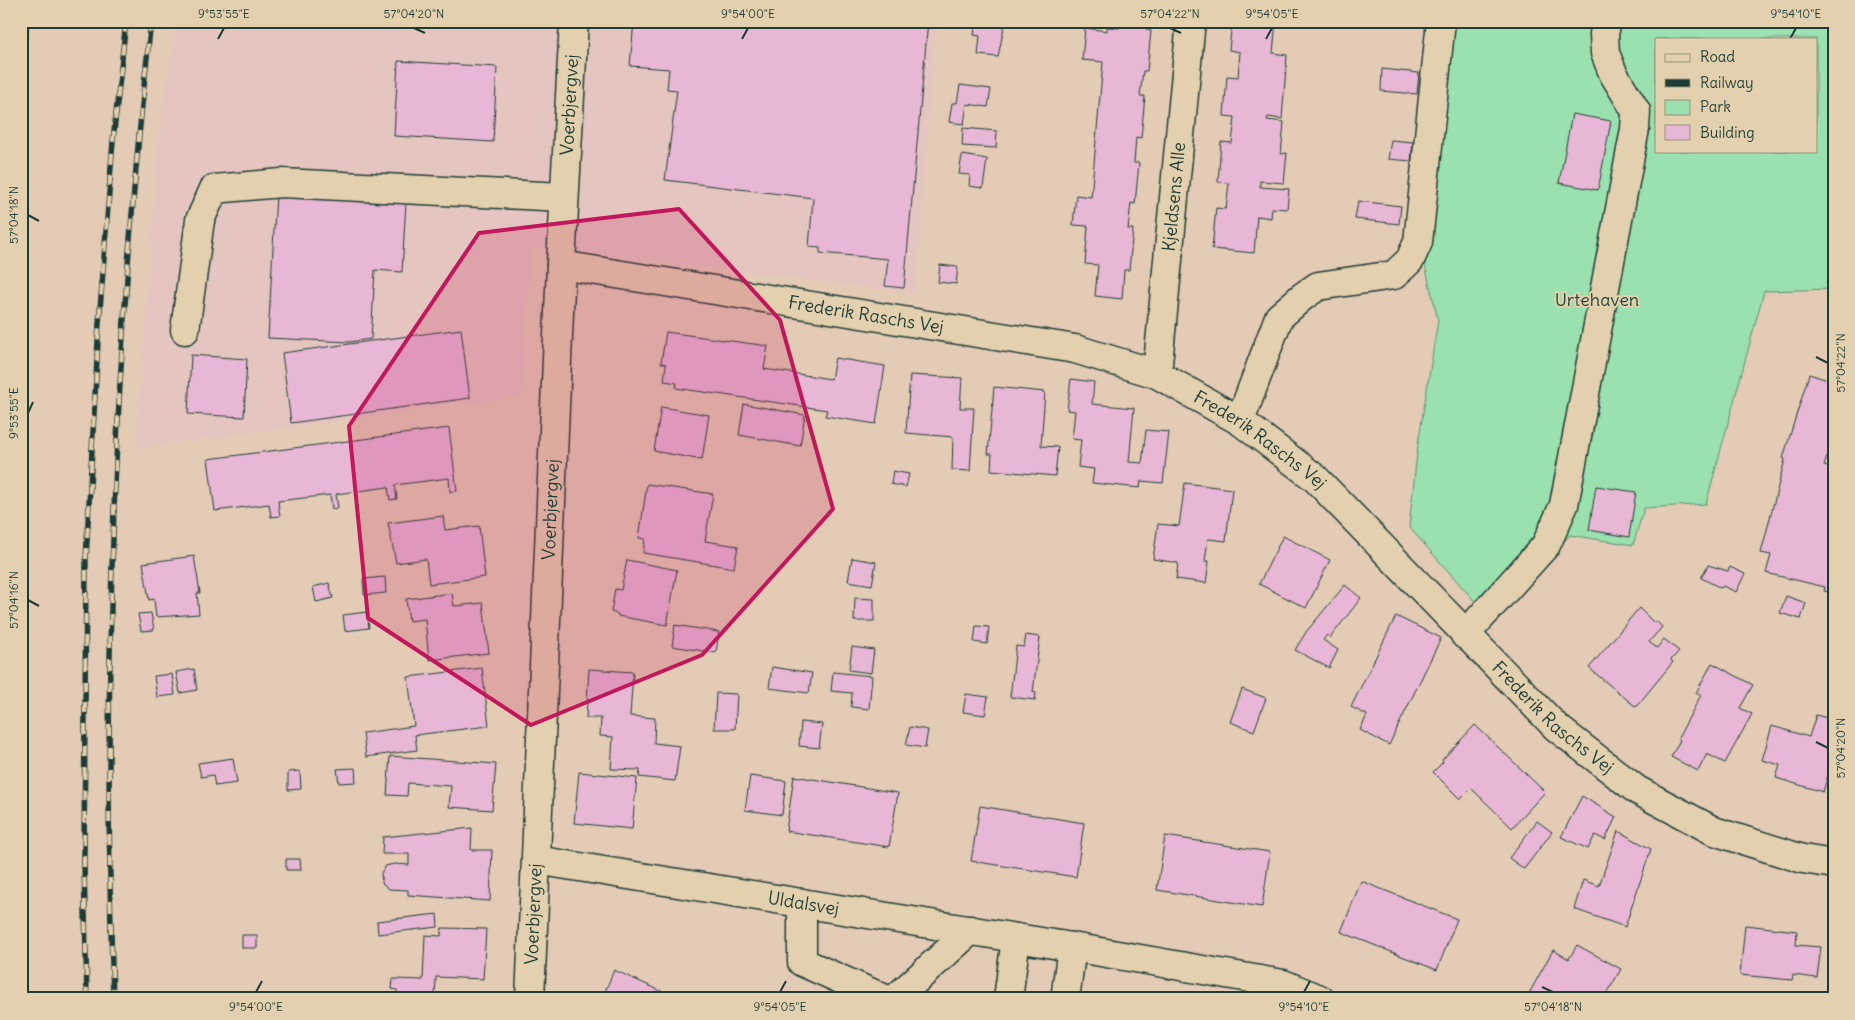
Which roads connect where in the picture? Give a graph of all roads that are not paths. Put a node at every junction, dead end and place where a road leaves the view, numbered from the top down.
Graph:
1 (574, 21) edge
2 (1191, 21) edge
3 (1441, 21) edge
4 (1607, 21) edge
5 (564, 197) junction
6 (560, 265) junction
7 (186, 330) dead end
8 (1156, 374) junction
9 (1240, 421) junction
10 (1465, 635) junction
11 (536, 860) junction
12 (1834, 864) edge
13 (802, 903) junction
14 (971, 930) junction
15 (1016, 938) junction
16 (1072, 947) junction
17 (530, 999) edge
18 (885, 999) edge
19 (895, 999) edge
20 (1008, 999) edge
21 (1065, 999) edge
22 (1320, 999) edge

1 - 5 street, Voerbjergvej
2 - 8 street, Kjeldsens Alle
3 - 9 street
4 - 10 street
5 - 6 street, Voerbjergvej
5 - 7 street
6 - 8 street, Frederik Raschs Vej
6 - 11 street, Voerbjergvej
8 - 9 street, Frederik Raschs Vej
9 - 10 street, Frederik Raschs Vej
10 - 12 street, Frederik Raschs Vej
11 - 13 street, Uldalsvej
11 - 17 street, Voerbjergvej
13 - 14 street, Uldalsvej
13 - 18 street
14 - 15 street, Uldalsvej
14 - 19 street
15 - 16 street, Uldalsvej
15 - 20 street
16 - 21 street
16 - 22 street, Uldalsvej

